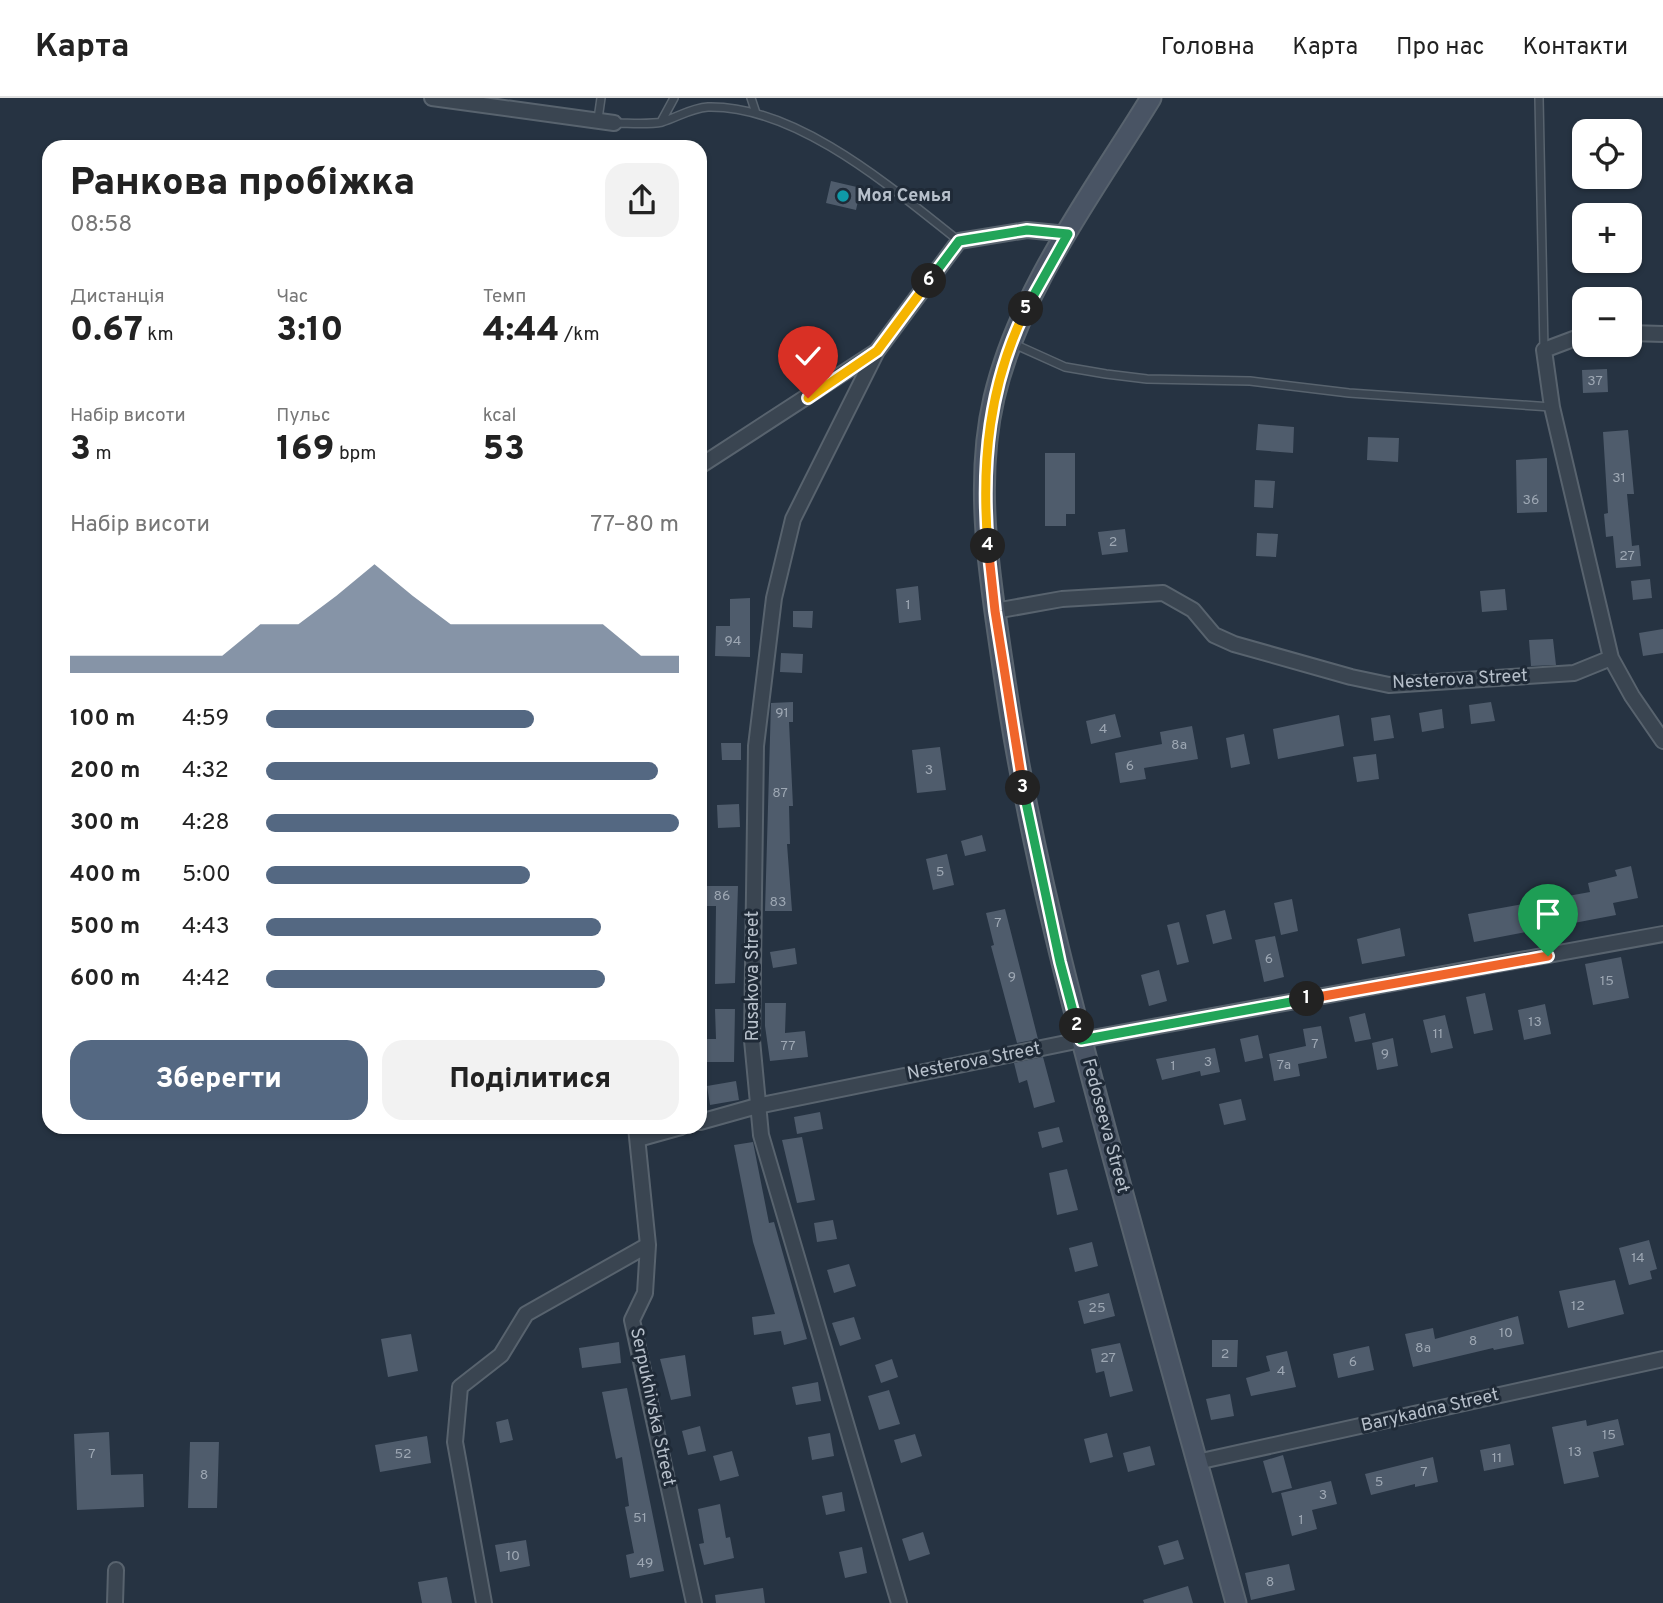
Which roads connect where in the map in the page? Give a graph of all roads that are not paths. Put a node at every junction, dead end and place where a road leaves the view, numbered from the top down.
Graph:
1 (432, 98) edge
2 (601, 98) edge
3 (674, 98) edge
4 (751, 98) edge
5 (1151, 98) edge
6 (1539, 98) edge
7 (756, 113) junction
8 (598, 119) junction
9 (661, 122) junction
10 (614, 123) joint
11 (1068, 234) junction
12 (959, 241) junction
13 (1642, 333) edge
14 (1663, 334) edge
15 (1572, 340) edge
16 (1010, 342) junction
17 (1544, 350) junction
18 (877, 351) junction
19 (1552, 407) junction
20 (707, 461) edge
21 (995, 611) junction
22 (1611, 658) junction
23 (1663, 741) edge
24 (1663, 934) edge
25 (1081, 1040) junction
26 (757, 1106) junction
27 (707, 1120) edge
28 (637, 1134) edge
29 (648, 1245) junction
30 (1663, 1359) edge
31 (1197, 1462) junction
32 (116, 1570) dead end
33 (116, 1603) edge
34 (484, 1603) edge
35 (694, 1603) edge
36 (899, 1603) edge
37 (1236, 1603) edge

1 - 8 street
2 - 8 lane
3 - 9 lane
4 - 7 lane
5 - 11 main road, Fedoseeva Street
6 - 17 lane
7 - 9 lane
7 - 12 lane
8 - 10 street
9 - 10 lane
11 - 12 street
11 - 16 main road, Fedoseeva Street
12 - 18 street
13 - 14 street
15 - 17 street
16 - 19 lane
16 - 21 main road, Fedoseeva Street
17 - 19 street
18 - 20 street
18 - 26 street, Rusakova Street
19 - 22 street
21 - 22 street, Nesterova Street
21 - 25 main road, Fedoseeva Street
22 - 23 street
24 - 25 street, Nesterova Street
25 - 26 street, Nesterova Street
25 - 31 main road, Fedoseeva Street
26 - 27 street, Nesterova Street
26 - 36 street, Rusakova Street
28 - 29 street, Serpukhivska Street
29 - 34 street
29 - 35 street, Serpukhivska Street
30 - 31 street, Barykadna Street
31 - 37 main road, Fedoseeva Street
32 - 33 street

